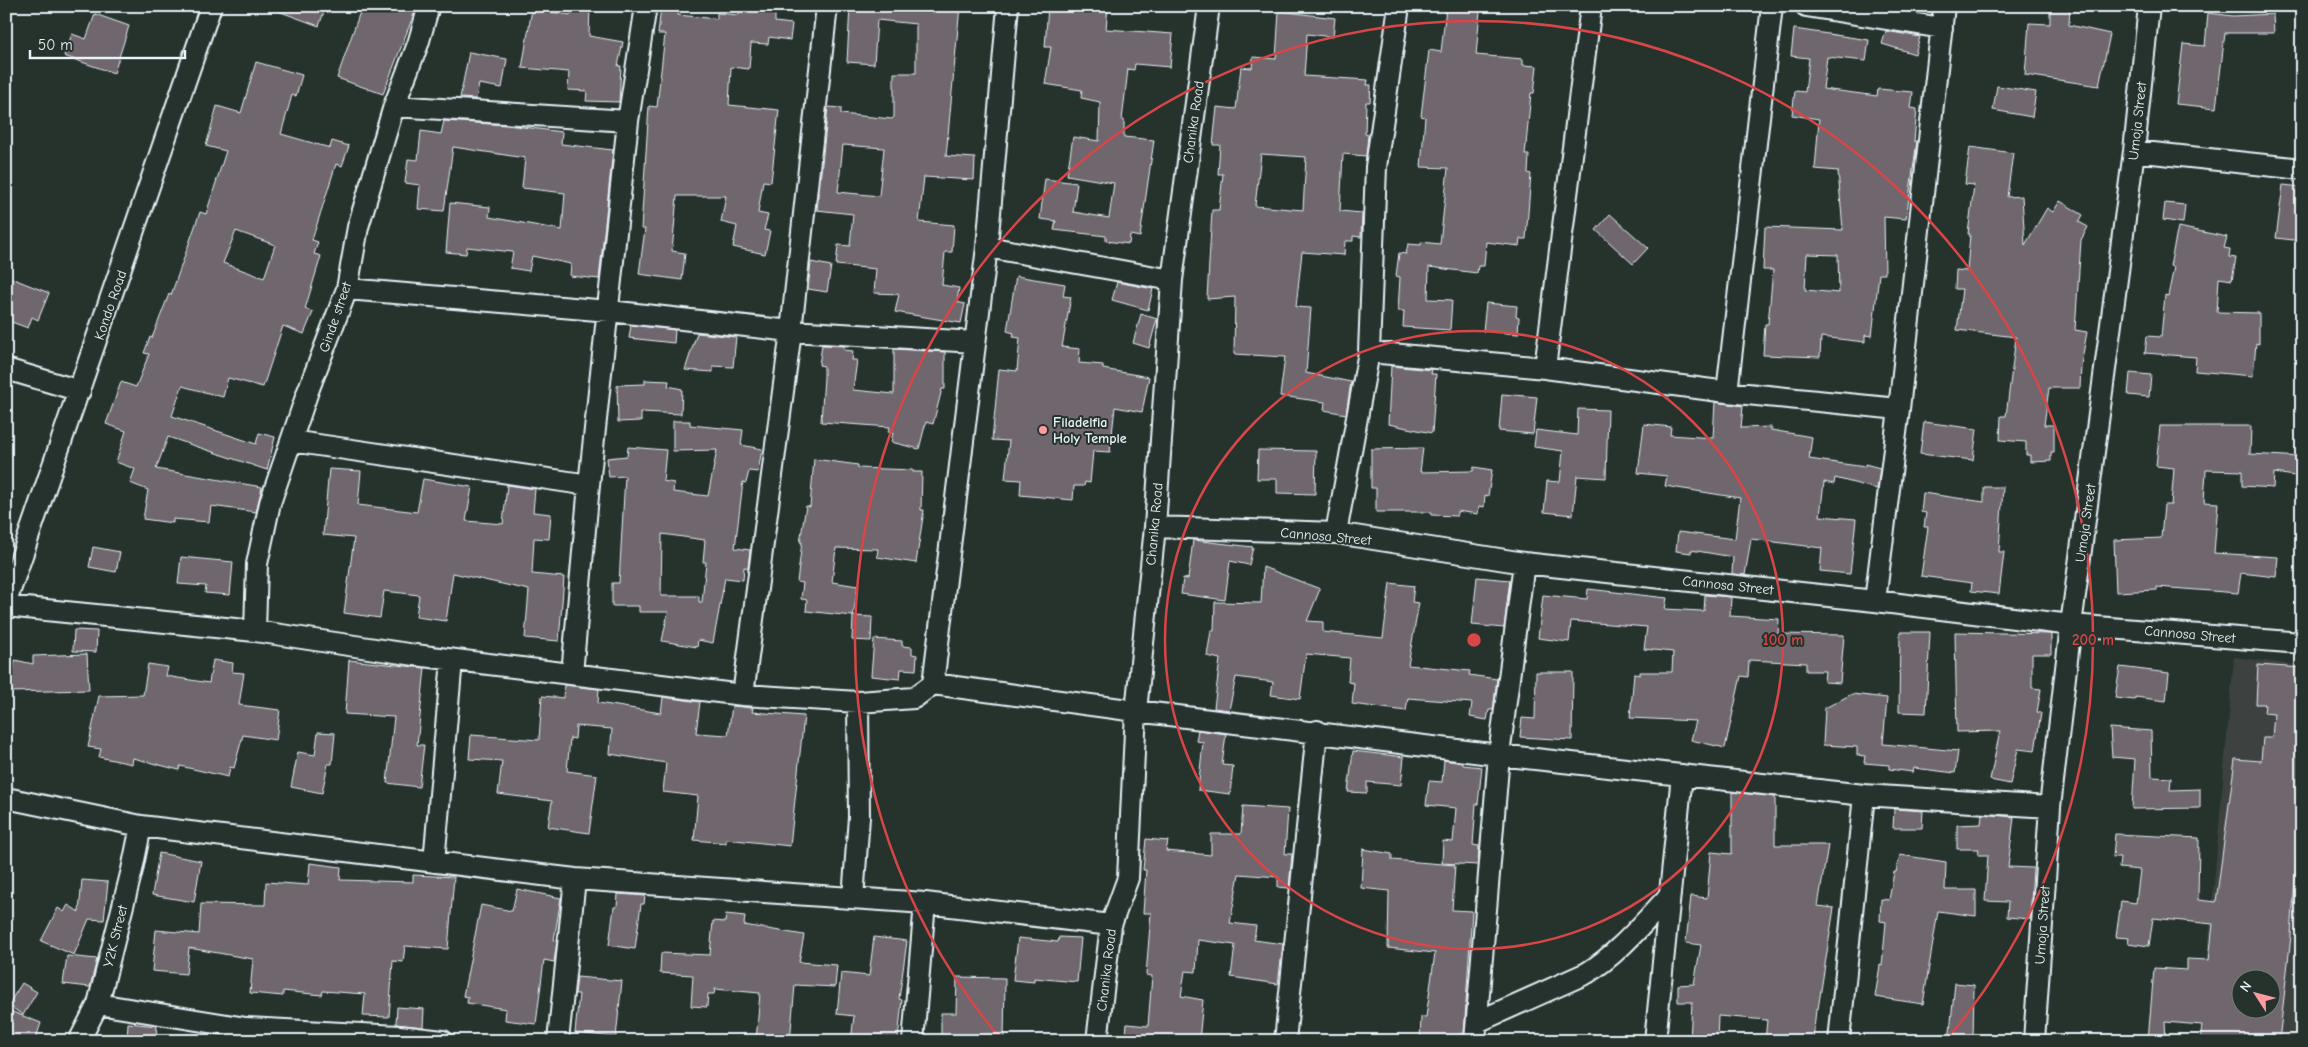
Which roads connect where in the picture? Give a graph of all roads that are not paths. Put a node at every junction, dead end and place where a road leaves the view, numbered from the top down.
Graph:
1 (211, 6) edge
2 (429, 6) edge
3 (646, 6) edge
4 (827, 6) edge
5 (1008, 6) edge
6 (1209, 6) edge
7 (1399, 6) edge
8 (1591, 6) edge
9 (1772, 6) edge
10 (1806, 6) edge
11 (1944, 6) edge
12 (2149, 6) edge
13 (1942, 28) junction
14 (394, 106) junction
15 (628, 122) junction
16 (2134, 151) junction
17 (2302, 169) edge
18 (987, 247) junction
19 (1172, 280) junction
20 (347, 289) junction
21 (609, 311) junction
22 (792, 331) junction
23 (975, 342) junction
24 (1369, 352) junction
25 (1545, 368) junction
26 (6, 369) edge
27 (80, 391) junction
28 (1727, 392) junction
29 (1899, 409) junction
30 (291, 440) junction
31 (589, 484) junction
32 (1154, 527) junction
33 (1336, 534) junction
34 (1524, 563) junction
35 (1875, 601) junction
36 (6, 604) edge
37 (2071, 625) junction
38 (255, 631) junction
39 (2302, 643) edge
40 (452, 660) junction
41 (572, 674) junction
42 (933, 684) junction
43 (743, 695) junction
44 (858, 702) junction
45 (1136, 711) junction
46 (1317, 731) junction
47 (1499, 755) junction
48 (1682, 775) junction
49 (1864, 795) junction
50 (6, 798) edge
51 (2050, 806) junction
52 (140, 826) junction
53 (434, 862) junction
54 (575, 879) junction
55 (1670, 895) junction
56 (853, 898) junction
57 (925, 903) junction
58 (1111, 924) junction
59 (98, 1004) junction
60 (1476, 1031) edge
61 (398, 1038) edge
62 (79, 1041) edge
63 (443, 1041) edge
64 (558, 1041) edge
65 (913, 1041) edge
66 (1097, 1041) edge
67 (1285, 1041) edge
68 (1655, 1041) edge
69 (1839, 1041) edge
70 (2034, 1041) edge

1 - 27 street, Kondo Road
2 - 14 street, Ginde street
3 - 15 street
4 - 22 street
5 - 18 street
6 - 19 street, Chanika Road
7 - 24 street
8 - 25 street
9 - 28 street
10 - 13 street
11 - 13 street
12 - 16 street, Umoja Street
13 - 29 street
14 - 15 street
14 - 20 street, Ginde street
15 - 21 street
16 - 17 street
16 - 37 street, Umoja Street
18 - 19 street
18 - 23 street
19 - 32 street, Chanika Road
20 - 21 street
20 - 30 street, Ginde street
21 - 22 street
21 - 31 street
22 - 23 street
22 - 43 street
23 - 42 street
24 - 25 street
24 - 33 street
25 - 28 street
26 - 27 street
27 - 36 street, Kondo Road
28 - 29 street
29 - 35 street
30 - 31 street
30 - 38 street, Ginde street
31 - 41 street
32 - 33 street, Cannosa Street
32 - 45 street, Chanika Road
33 - 34 street, Cannosa Street
34 - 35 street, Cannosa Street
34 - 47 street
35 - 37 street, Cannosa Street
36 - 38 street
37 - 39 street, Cannosa Street
37 - 51 street, Umoja Street
38 - 40 street
40 - 41 street
40 - 53 street
41 - 43 street
42 - 44 street
42 - 45 street
43 - 44 street
44 - 56 street
45 - 46 street
45 - 58 street, Chanika Road
46 - 47 street
46 - 67 street
47 - 48 street
47 - 60 street
48 - 49 street
48 - 55 street
49 - 51 street
49 - 69 street
50 - 52 street
51 - 70 street, Umoja Street
52 - 53 street
52 - 59 street, Y2K Street
53 - 54 street
54 - 56 street
54 - 64 street
55 - 60 street
55 - 68 street
56 - 57 street
57 - 58 street
57 - 65 street
58 - 66 street, Chanika Road
59 - 61 street
59 - 62 street, Y2K Street
61 - 63 street

